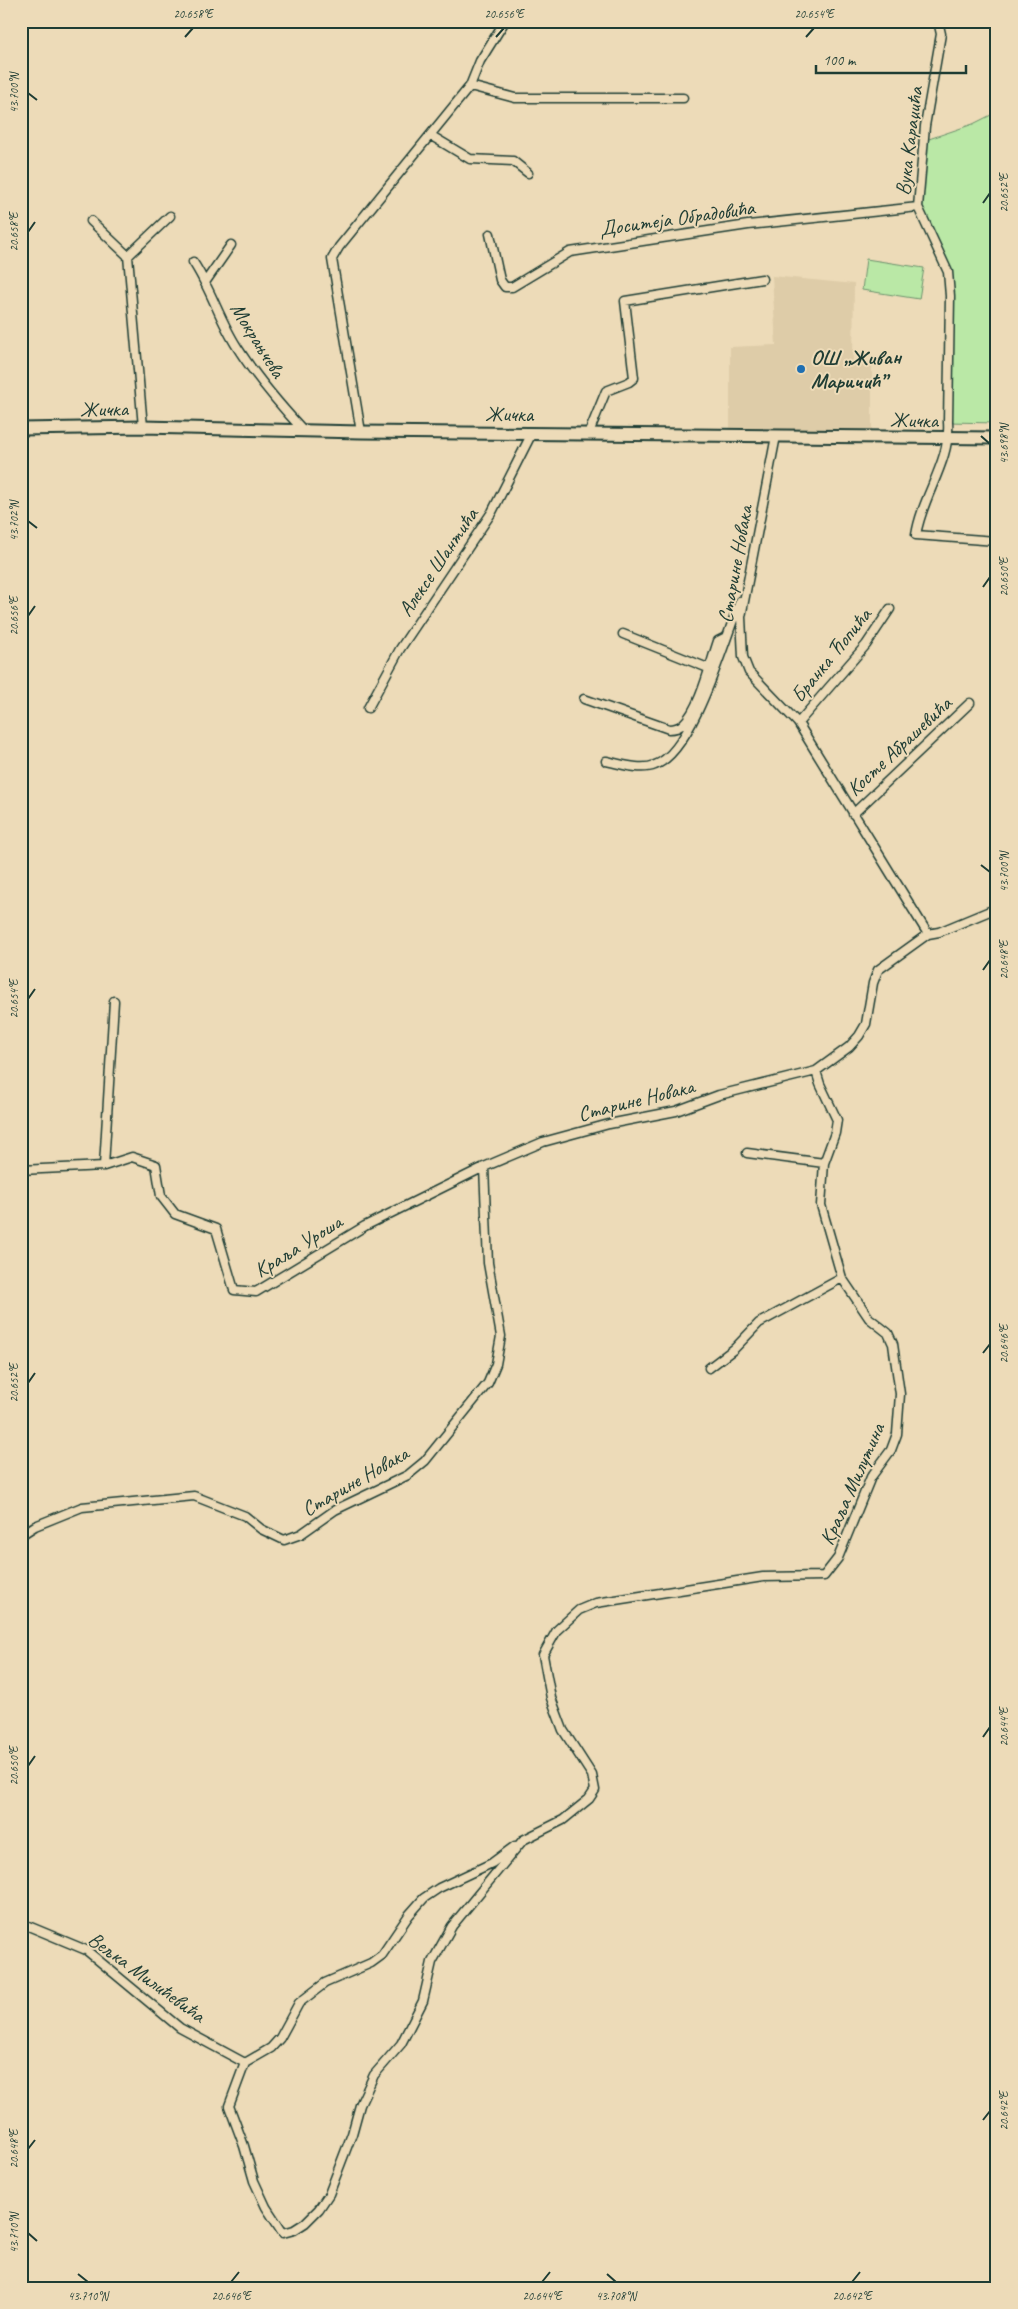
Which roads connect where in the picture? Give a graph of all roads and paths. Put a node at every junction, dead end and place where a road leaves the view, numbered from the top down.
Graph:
1 (505, 21) edge
2 (938, 21) edge
3 (470, 86) junction
4 (683, 98) dead end
5 (430, 135) junction
6 (528, 173) dead end
7 (918, 208) junction
8 (170, 216) dead end
9 (91, 221) dead end
10 (490, 234) dead end
11 (232, 245) dead end
12 (128, 256) junction
13 (194, 262) dead end
14 (762, 279) dead end
15 (206, 281) junction
16 (143, 427) junction
17 (21, 429) edge
18 (303, 430) junction
19 (361, 432) junction
20 (532, 433) junction
21 (588, 434) junction
22 (776, 436) junction
23 (997, 438) edge
24 (949, 439) junction
25 (996, 541) edge
26 (745, 588) junction
27 (890, 609) dead end
28 (623, 634) dead end
29 (726, 637) junction
30 (708, 668) junction
31 (584, 699) dead end
32 (970, 703) dead end
33 (368, 708) dead end
34 (798, 723) junction
35 (606, 761) dead end
36 (853, 814) junction
37 (997, 908) edge
38 (928, 934) junction
39 (114, 1001) dead end
40 (816, 1070) junction
41 (747, 1153) dead end
42 (824, 1163) junction
43 (104, 1166) junction
44 (484, 1167) junction
45 (21, 1170) edge
46 (842, 1278) junction
47 (709, 1368) dead end
48 (21, 1534) edge
49 (523, 1840) junction
50 (21, 1923) edge
51 (245, 2063) junction

1 - 3 street
2 - 7 street, Вука Караџића
3 - 4 street
3 - 5 street
5 - 6 street
5 - 19 street
7 - 10 street, Доситеја Обрадовића
7 - 24 street, Вука Караџића
8 - 12 street
9 - 12 street
11 - 15 street
12 - 16 street
13 - 15 street, Мокрањчева
14 - 21 street
15 - 18 street, Мокрањчева
16 - 17 main road, Жичка
16 - 18 main road, Жичка
18 - 19 main road, Жичка
19 - 20 main road, Жичка
20 - 21 main road, Жичка
20 - 33 street, Алексе Шантића
21 - 22 main road, Жичка
22 - 24 main road, Жичка
22 - 26 street, Старине Новака
23 - 24 main road, Жичка
24 - 25 street
26 - 29 street
26 - 34 street, Старине Новака
27 - 34 street, Бранка Ћопића
28 - 30 street
29 - 30 street
29 - 35 street
30 - 31 street
32 - 36 street, Косте Абрашевића
34 - 36 street, Старине Новака
36 - 38 street, Старине Новака
37 - 38 street
38 - 40 street, Старине Новака
39 - 43 street
40 - 42 street, Краља Милутина
40 - 44 street, Старине Новака
41 - 42 street
42 - 46 street, Краља Милутина
43 - 44 street, Краља Уроша
43 - 45 street, Краља Уроша
44 - 48 street, Старине Новака
46 - 47 street
46 - 49 street, Краља Милутина
49 - 51 street
49 - 51 street
50 - 51 street, Вељка Милићевића

